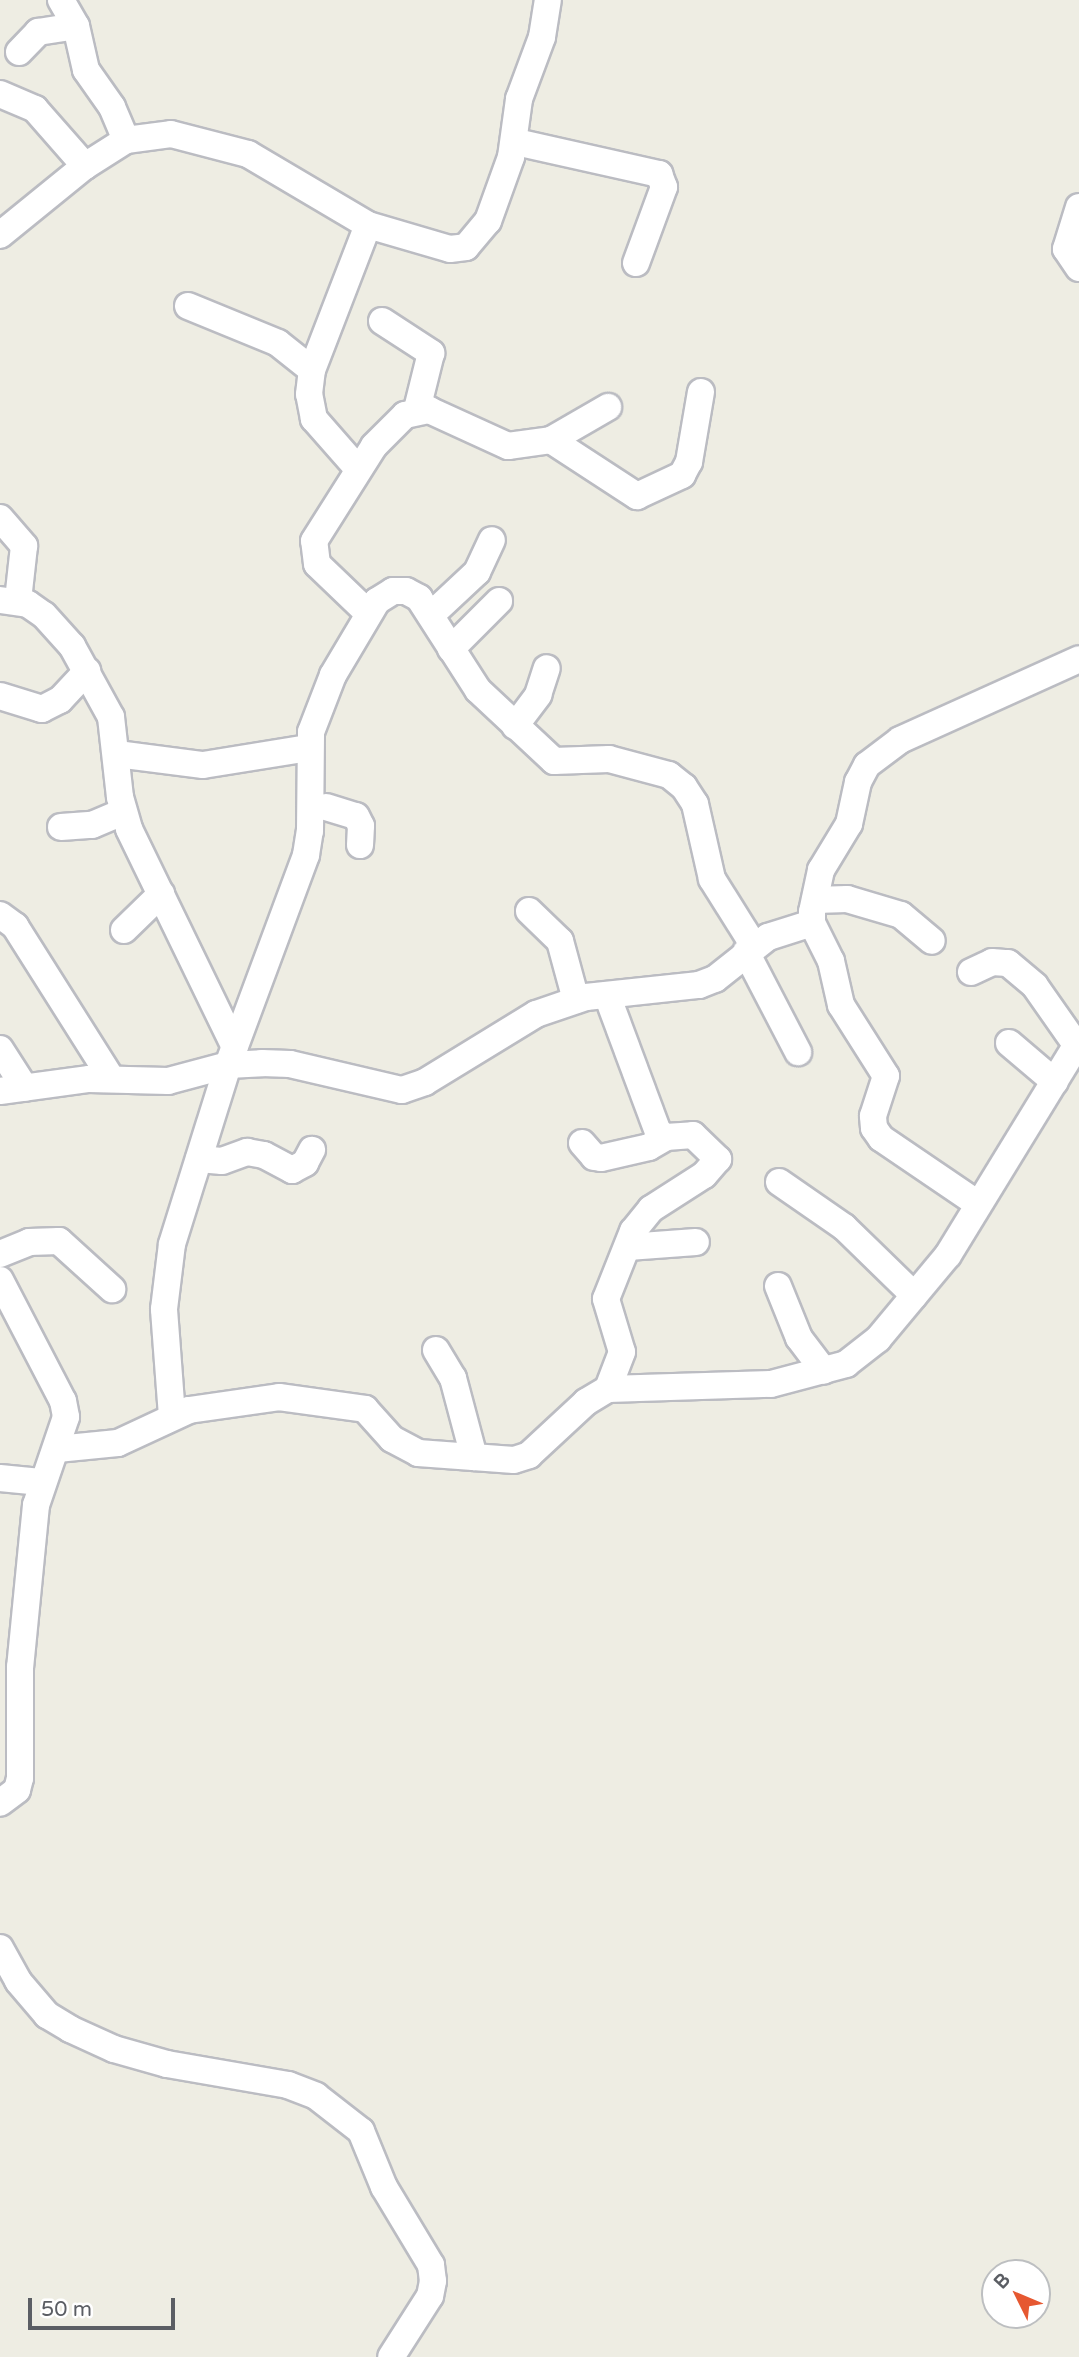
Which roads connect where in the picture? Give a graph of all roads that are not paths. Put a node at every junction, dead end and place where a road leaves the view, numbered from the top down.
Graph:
1 (548, 0) edge
2 (74, 10) edge
3 (19, 52) dead end
4 (0, 94) edge
5 (127, 140) junction
6 (516, 142) junction
7 (85, 166) junction
8 (1079, 207) edge
9 (368, 225) junction
10 (0, 235) edge
11 (636, 263) dead end
12 (1079, 268) edge
13 (188, 306) dead end
14 (382, 321) dead end
15 (312, 370) junction
16 (701, 393) dead end
17 (608, 407) dead end
18 (417, 410) junction
19 (551, 440) junction
20 (358, 469) junction
21 (0, 518) edge
22 (492, 540) dead end
23 (9, 600) edge
24 (499, 601) dead end
25 (367, 612) junction
26 (431, 615) junction
27 (451, 649) junction
28 (1079, 660) edge
29 (547, 668) dead end
30 (87, 671) junction
31 (0, 696) edge
32 (515, 726) junction
33 (308, 748) junction
34 (117, 754) junction
35 (318, 806) junction
36 (123, 812) junction
37 (61, 827) dead end
38 (360, 845) dead end
39 (161, 894) junction
40 (529, 911) dead end
41 (813, 911) junction
42 (0, 915) edge
43 (124, 930) dead end
44 (932, 941) dead end
45 (750, 949) junction
46 (971, 972) dead end
47 (607, 995) junction
48 (576, 1000) junction
49 (1009, 1043) dead end
50 (1078, 1043) edge
51 (0, 1049) edge
52 (798, 1052) dead end
53 (232, 1056) junction
54 (111, 1078) junction
55 (1055, 1082) junction
56 (13, 1090) edge
57 (666, 1137) junction
58 (582, 1143) dead end
59 (312, 1150) dead end
60 (199, 1159) junction
61 (779, 1182) dead end
62 (978, 1204) junction
63 (696, 1242) dead end
64 (628, 1247) junction
65 (0, 1254) edge
66 (0, 1280) edge
67 (778, 1286) dead end
68 (112, 1289) dead end
69 (914, 1295) junction
70 (436, 1350) dead end
71 (824, 1371) junction
72 (608, 1389) junction
73 (172, 1416) junction
74 (57, 1449) junction
75 (474, 1457) junction
76 (0, 1478) edge
77 (41, 1482) junction
78 (0, 1803) edge
79 (0, 1948) edge
80 (391, 2357) edge

1 - 6 street
2 - 3 street
2 - 5 street
4 - 7 street
5 - 7 street
5 - 9 street
6 - 9 street
6 - 11 street
7 - 10 street
8 - 12 street
9 - 15 street
13 - 15 street
14 - 18 street
15 - 20 street
16 - 19 street
17 - 19 street
18 - 19 street
18 - 20 street
20 - 25 street
21 - 23 street
22 - 26 street
23 - 30 street
24 - 27 street
25 - 26 street
25 - 33 street
26 - 27 street
27 - 32 street
28 - 41 street
29 - 32 street
30 - 31 street
30 - 34 street
32 - 45 street
33 - 34 street
33 - 35 street
34 - 36 street
35 - 38 street
35 - 53 street
36 - 37 street
36 - 39 street
39 - 43 street
39 - 53 street
40 - 48 street
41 - 44 street
41 - 45 street
41 - 62 street
42 - 54 street
45 - 47 street
45 - 52 street
46 - 50 street
47 - 48 street
47 - 57 street
48 - 53 street
49 - 55 street
50 - 55 street
51 - 56 street
53 - 54 street
53 - 60 street
54 - 56 street
55 - 62 street
57 - 58 street
57 - 64 street
59 - 60 street
60 - 73 street
61 - 69 street
62 - 69 street
63 - 64 street
64 - 72 street
65 - 68 street
66 - 74 street
67 - 71 street
69 - 71 street
70 - 75 street
71 - 72 street
72 - 75 street
73 - 74 street
73 - 75 street
74 - 77 street
76 - 77 street
77 - 78 street
79 - 80 street

